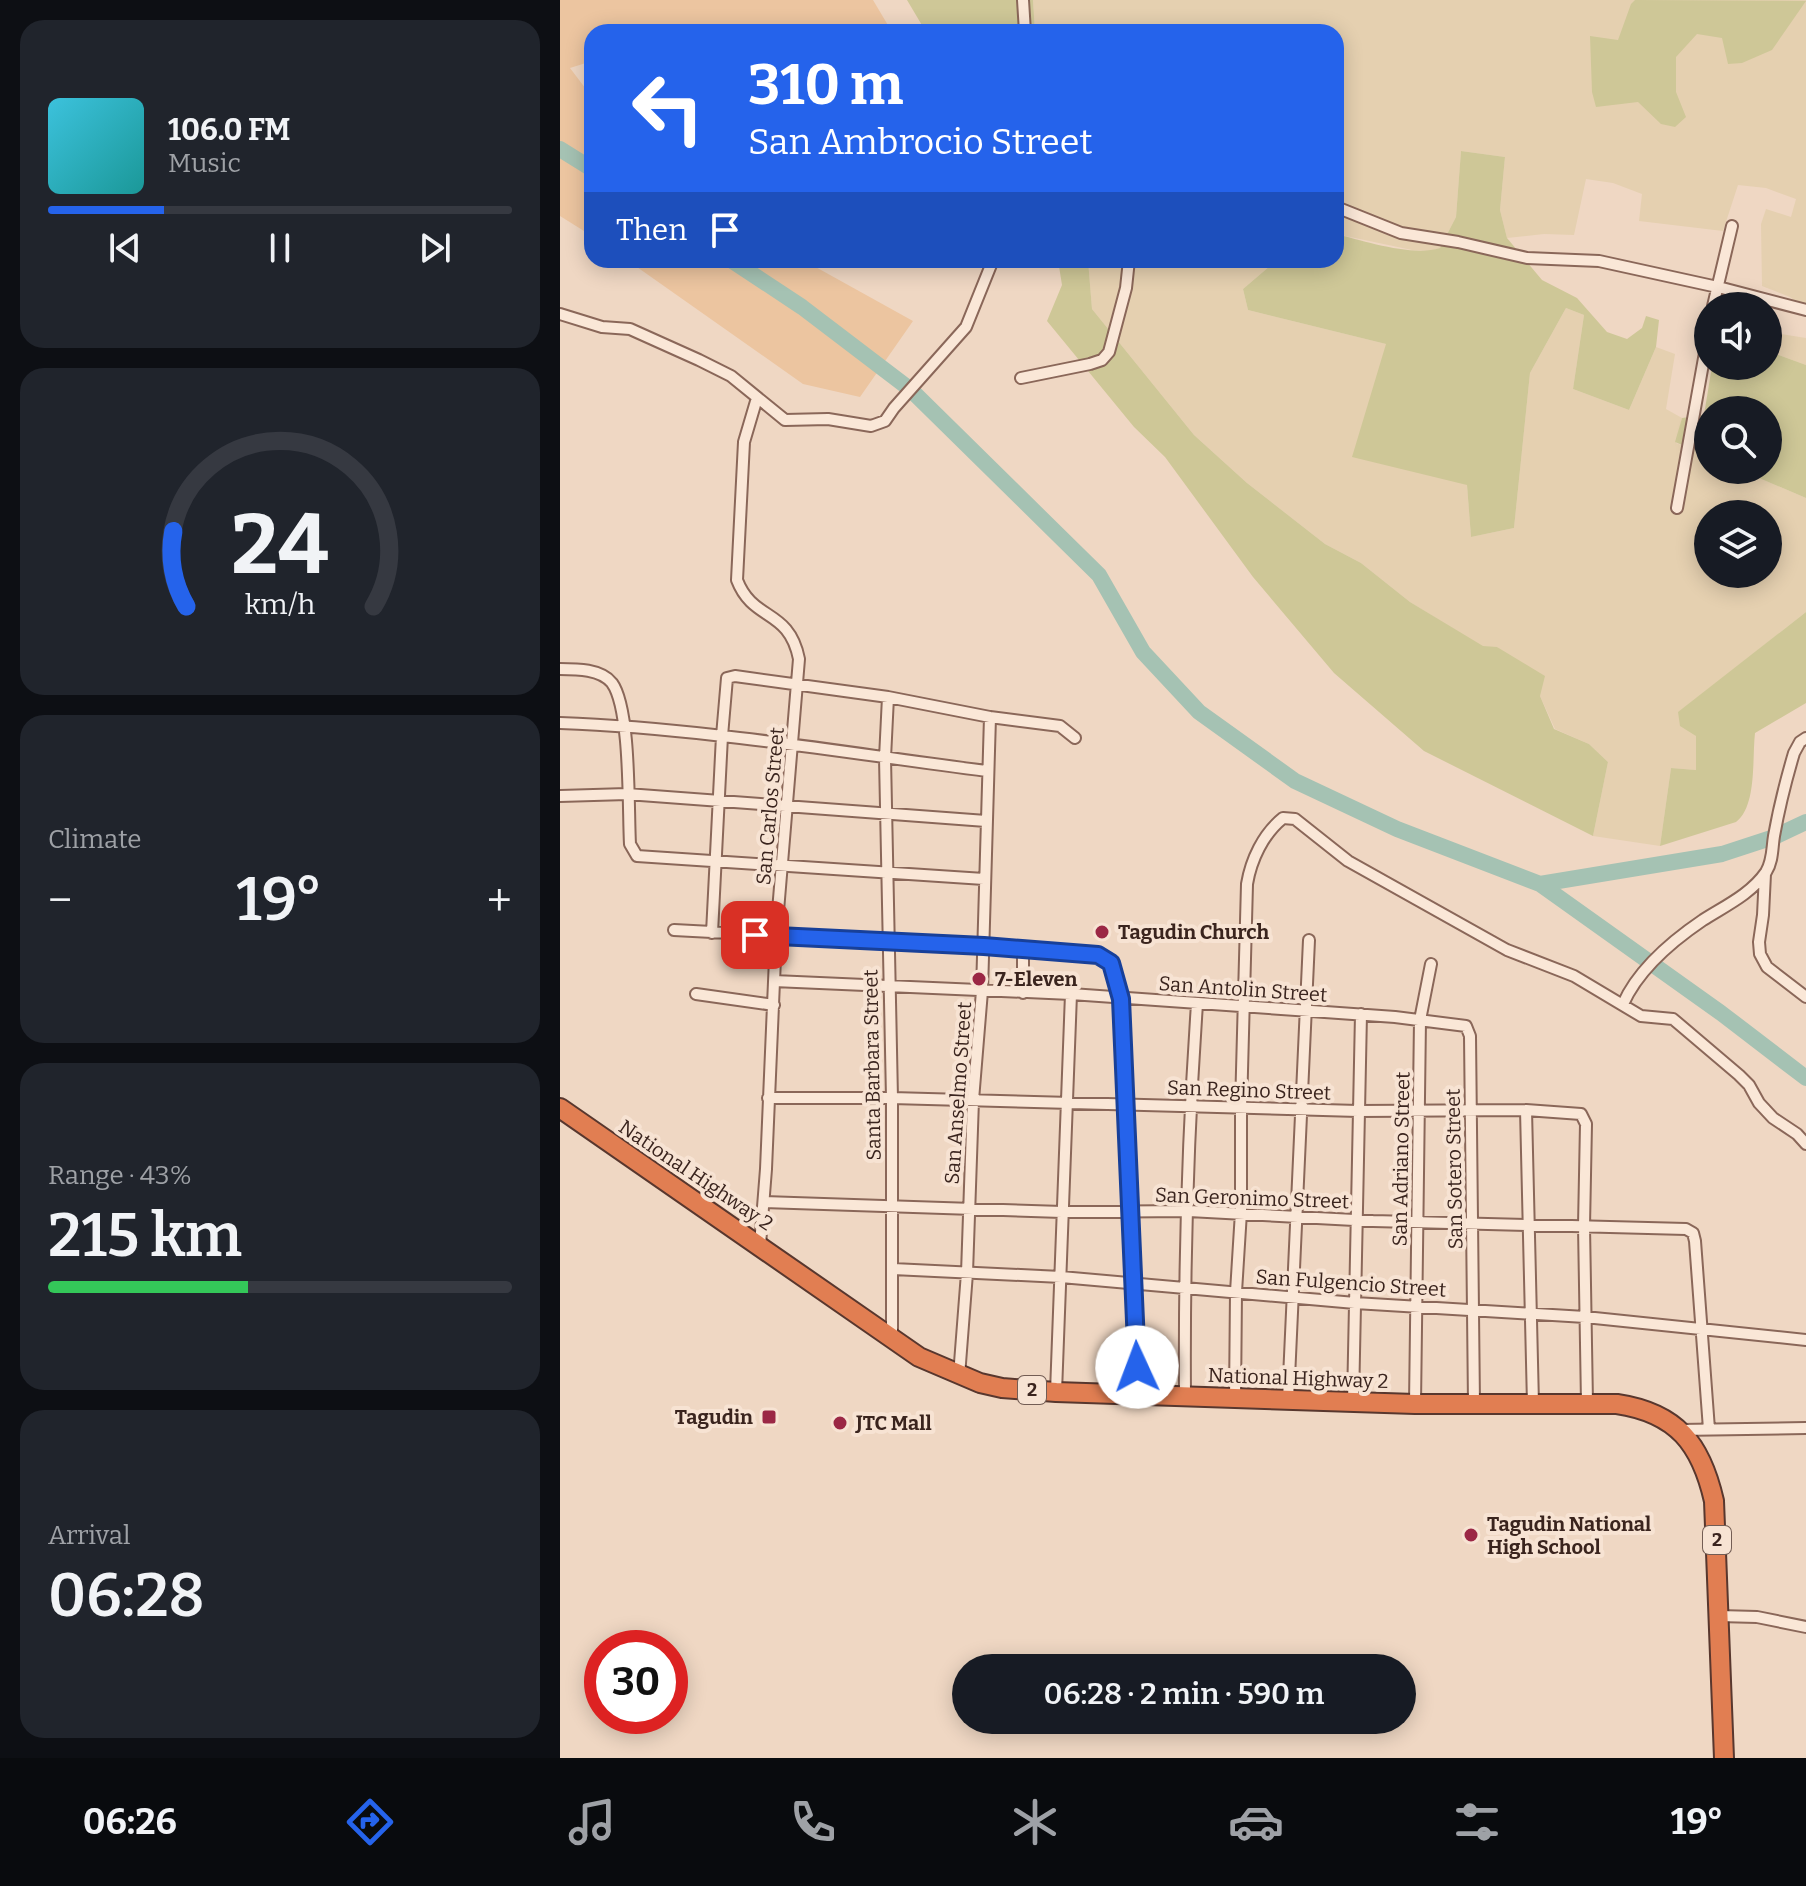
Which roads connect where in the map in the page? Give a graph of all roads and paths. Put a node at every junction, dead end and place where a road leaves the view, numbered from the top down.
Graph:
1 (1023, 0) edge
2 (1024, 24) edge
3 (1344, 210) edge
4 (1732, 226) dead end
5 (990, 268) edge
6 (1128, 268) edge
7 (1716, 287) junction
8 (1715, 292) edge
9 (1806, 310) edge
10 (560, 314) edge
11 (1021, 378) dead end
12 (1700, 380) edge
13 (757, 398) junction
14 (1677, 508) dead end
15 (560, 669) edge
16 (798, 684) junction
17 (888, 697) junction
18 (990, 717) junction
19 (560, 723) edge
20 (624, 725) junction
21 (722, 736) junction
22 (1075, 738) dead end
23 (1806, 738) edge
24 (794, 746) junction
25 (885, 758) junction
26 (987, 771) junction
27 (627, 794) junction
28 (560, 796) edge
29 (719, 801) junction
30 (786, 807) junction
31 (888, 815) junction
32 (986, 821) junction
33 (716, 862) junction
34 (782, 867) junction
35 (888, 874) junction
36 (1765, 874) junction
37 (984, 879) junction
38 (674, 930) dead end
39 (712, 933) junction
40 (776, 935) junction
41 (1309, 940) dead end
42 (889, 941) junction
43 (984, 946) junction
44 (1023, 949) junction
45 (1431, 964) dead end
46 (774, 981) junction
47 (890, 987) junction
48 (982, 991) junction
49 (1023, 993) junction
50 (696, 994) dead end
51 (1071, 994) junction
52 (1806, 997) edge
53 (1121, 999) junction
54 (1197, 1004) junction
55 (1623, 1004) junction
56 (774, 1005) junction
57 (1243, 1006) junction
58 (1305, 1011) junction
59 (1361, 1014) junction
60 (1420, 1020) junction
61 (1468, 1029) joint
62 (768, 1098) junction
63 (892, 1098) junction
64 (973, 1100) junction
65 (1067, 1103) junction
66 (1124, 1104) junction
67 (1190, 1106) junction
68 (560, 1108) edge
69 (1241, 1108) junction
70 (1302, 1110) junction
71 (1526, 1110) junction
72 (1358, 1111) junction
73 (1419, 1112) junction
74 (1470, 1112) junction
75 (1806, 1144) edge
76 (764, 1202) junction
77 (892, 1207) junction
78 (969, 1209) junction
79 (1189, 1211) junction
80 (1062, 1212) junction
81 (1129, 1212) junction
82 (1241, 1212) junction
83 (1297, 1217) junction
84 (1355, 1220) junction
85 (1418, 1223) junction
86 (1473, 1224) junction
87 (1528, 1225) junction
88 (1584, 1226) junction
89 (760, 1245) junction
90 (893, 1269) junction
91 (967, 1273) junction
92 (1061, 1277) junction
93 (1134, 1284) junction
94 (1185, 1289) junction
95 (1236, 1292) junction
96 (1293, 1298) junction
97 (1355, 1303) junction
98 (1417, 1306) junction
99 (1472, 1310) junction
100 (1530, 1314) junction
101 (1585, 1317) junction
102 (1700, 1330) junction
103 (892, 1337) junction
104 (1806, 1340) edge
105 (959, 1376) junction
106 (1056, 1392) junction
107 (1138, 1394) junction
108 (1185, 1396) junction
109 (1235, 1399) junction
110 (1288, 1400) junction
111 (1353, 1402) junction
112 (1587, 1403) junction
113 (1415, 1404) junction
114 (1474, 1404) junction
115 (1533, 1404) junction
116 (1806, 1428) edge
117 (1709, 1429) junction
118 (1679, 1430) junction
119 (1719, 1616) junction
120 (1806, 1627) edge
121 (1724, 1758) edge

1 - 2 street
3 - 7 street
4 - 7 street
5 - 13 street
6 - 11 street
7 - 8 street
7 - 9 street
10 - 13 street
12 - 14 street
13 - 16 street, San Carlos Street
15 - 20 street
16 - 17 street
16 - 21 street
16 - 24 street, San Carlos Street
17 - 18 street
17 - 25 street, Santa Barbara Street
18 - 22 street
18 - 26 street, San Anselmo Street
19 - 20 street
20 - 21 street
20 - 27 street
21 - 24 street
21 - 29 street
23 - 36 street
24 - 25 street
24 - 30 street, San Carlos Street
25 - 26 street
25 - 31 street, Santa Barbara Street
26 - 32 street, San Anselmo Street
27 - 28 street
27 - 29 street
27 - 33 street
29 - 30 street
29 - 33 street
30 - 31 street
30 - 34 street, San Carlos Street
31 - 32 street
31 - 35 street, Santa Barbara Street
32 - 37 street, San Anselmo Street
33 - 34 street
33 - 39 street
34 - 35 street
34 - 40 street, San Carlos Street
35 - 37 street
35 - 42 street, Santa Barbara Street
36 - 52 street
36 - 55 street
37 - 43 street, San Anselmo Street
38 - 39 street
39 - 40 street
40 - 42 street
40 - 46 street, San Carlos Street
41 - 58 street
42 - 43 street
42 - 47 street, Santa Barbara Street
43 - 44 street
43 - 48 street, San Anselmo Street
44 - 49 street
44 - 53 street
45 - 60 street, San Adriano Street
46 - 47 street, San Antolin Street
46 - 56 street, San Carlos Street
47 - 48 street, San Antolin Street
47 - 63 street, Santa Barbara Street
48 - 49 street, San Antolin Street
48 - 64 street, San Anselmo Street
49 - 51 street, San Antolin Street
50 - 56 street
51 - 53 street, San Antolin Street
51 - 65 street
53 - 54 street, San Antolin Street
53 - 66 street
54 - 57 street, San Antolin Street
54 - 67 street
55 - 57 street
55 - 75 street
56 - 62 street, San Carlos Street
57 - 58 street, San Antolin Street
57 - 69 street
58 - 59 street, San Antolin Street
58 - 70 street
59 - 60 street, San Antolin Street
59 - 72 street
60 - 61 street, San Antolin Street
60 - 73 street, San Adriano Street
61 - 74 street, San Sotero Street
62 - 63 street, San Regino Street
62 - 76 street, San Carlos Street
63 - 64 street, San Regino Street
63 - 77 street, Santa Barbara Street
64 - 65 street, San Regino Street
64 - 78 street, San Anselmo Street
65 - 66 street, San Regino Street
65 - 80 street
66 - 67 street, San Regino Street
66 - 81 street
67 - 69 street, San Regino Street
67 - 79 street
68 - 89 highway, National Highway 2 / 2
69 - 70 street, San Regino Street
69 - 82 street
70 - 72 street, San Regino Street
70 - 83 street
71 - 74 street, San Regino Street
71 - 87 street
71 - 88 street, San Regino Street
72 - 73 street, San Regino Street
72 - 84 street
73 - 74 street, San Regino Street
73 - 85 street, San Adriano Street
74 - 86 street, San Sotero Street
76 - 77 street, San Geronimo Street
76 - 89 street, San Carlos Street
77 - 78 street, San Geronimo Street
77 - 90 street, Santa Barbara Street
78 - 80 street, San Geronimo Street
78 - 91 street, San Anselmo Street
79 - 81 street, San Geronimo Street
79 - 82 street, San Geronimo Street
79 - 94 street
80 - 81 street, San Geronimo Street
80 - 92 street
81 - 93 street
82 - 83 street, San Geronimo Street
82 - 95 street
83 - 84 street, San Geronimo Street
83 - 96 street
84 - 85 street, San Geronimo Street
84 - 97 street
85 - 86 street, San Geronimo Street
85 - 98 street, San Adriano Street
86 - 87 street, San Geronimo Street
86 - 99 street, San Sotero Street
87 - 88 street, San Geronimo Street
87 - 100 street
88 - 101 street
88 - 102 street, San Geronimo Street
89 - 103 highway, National Highway 2 / 2
90 - 91 street, San Fulgencio Street
90 - 103 street, Santa Barbara Street
91 - 92 street, San Fulgencio Street
91 - 105 street, San Anselmo Street
92 - 93 street, San Fulgencio Street
92 - 106 street
93 - 94 street, San Fulgencio Street
93 - 107 street
94 - 95 street, San Fulgencio Street
94 - 108 street
95 - 96 street, San Fulgencio Street
95 - 109 street
96 - 97 street, San Fulgencio Street
96 - 110 street
97 - 98 street, San Fulgencio Street
97 - 111 street
98 - 99 street, San Fulgencio Street
98 - 113 street, San Adriano Street
99 - 100 street, San Fulgencio Street
99 - 114 street, San Sotero Street
100 - 101 street, San Fulgencio Street
100 - 115 street
101 - 102 street, San Fulgencio Street
101 - 112 street
102 - 104 street, San Fulgencio Street
102 - 117 street
103 - 105 highway, National Highway 2 / 2
105 - 106 highway, National Highway 2 / 2
106 - 107 highway, National Highway 2 / 2
107 - 108 highway, National Highway 2 / 2
108 - 109 highway, National Highway 2 / 2
109 - 110 highway, National Highway 2 / 2
110 - 111 highway, National Highway 2 / 2
111 - 113 highway, National Highway 2 / 2
112 - 115 highway, National Highway 2 / 2
112 - 118 highway, National Highway 2 / 2
113 - 114 highway, National Highway 2 / 2
114 - 115 highway, National Highway 2 / 2
116 - 117 street
117 - 118 street
118 - 119 highway, National Highway 2 / 2
119 - 120 street
119 - 121 highway, National Highway 2 / 2

